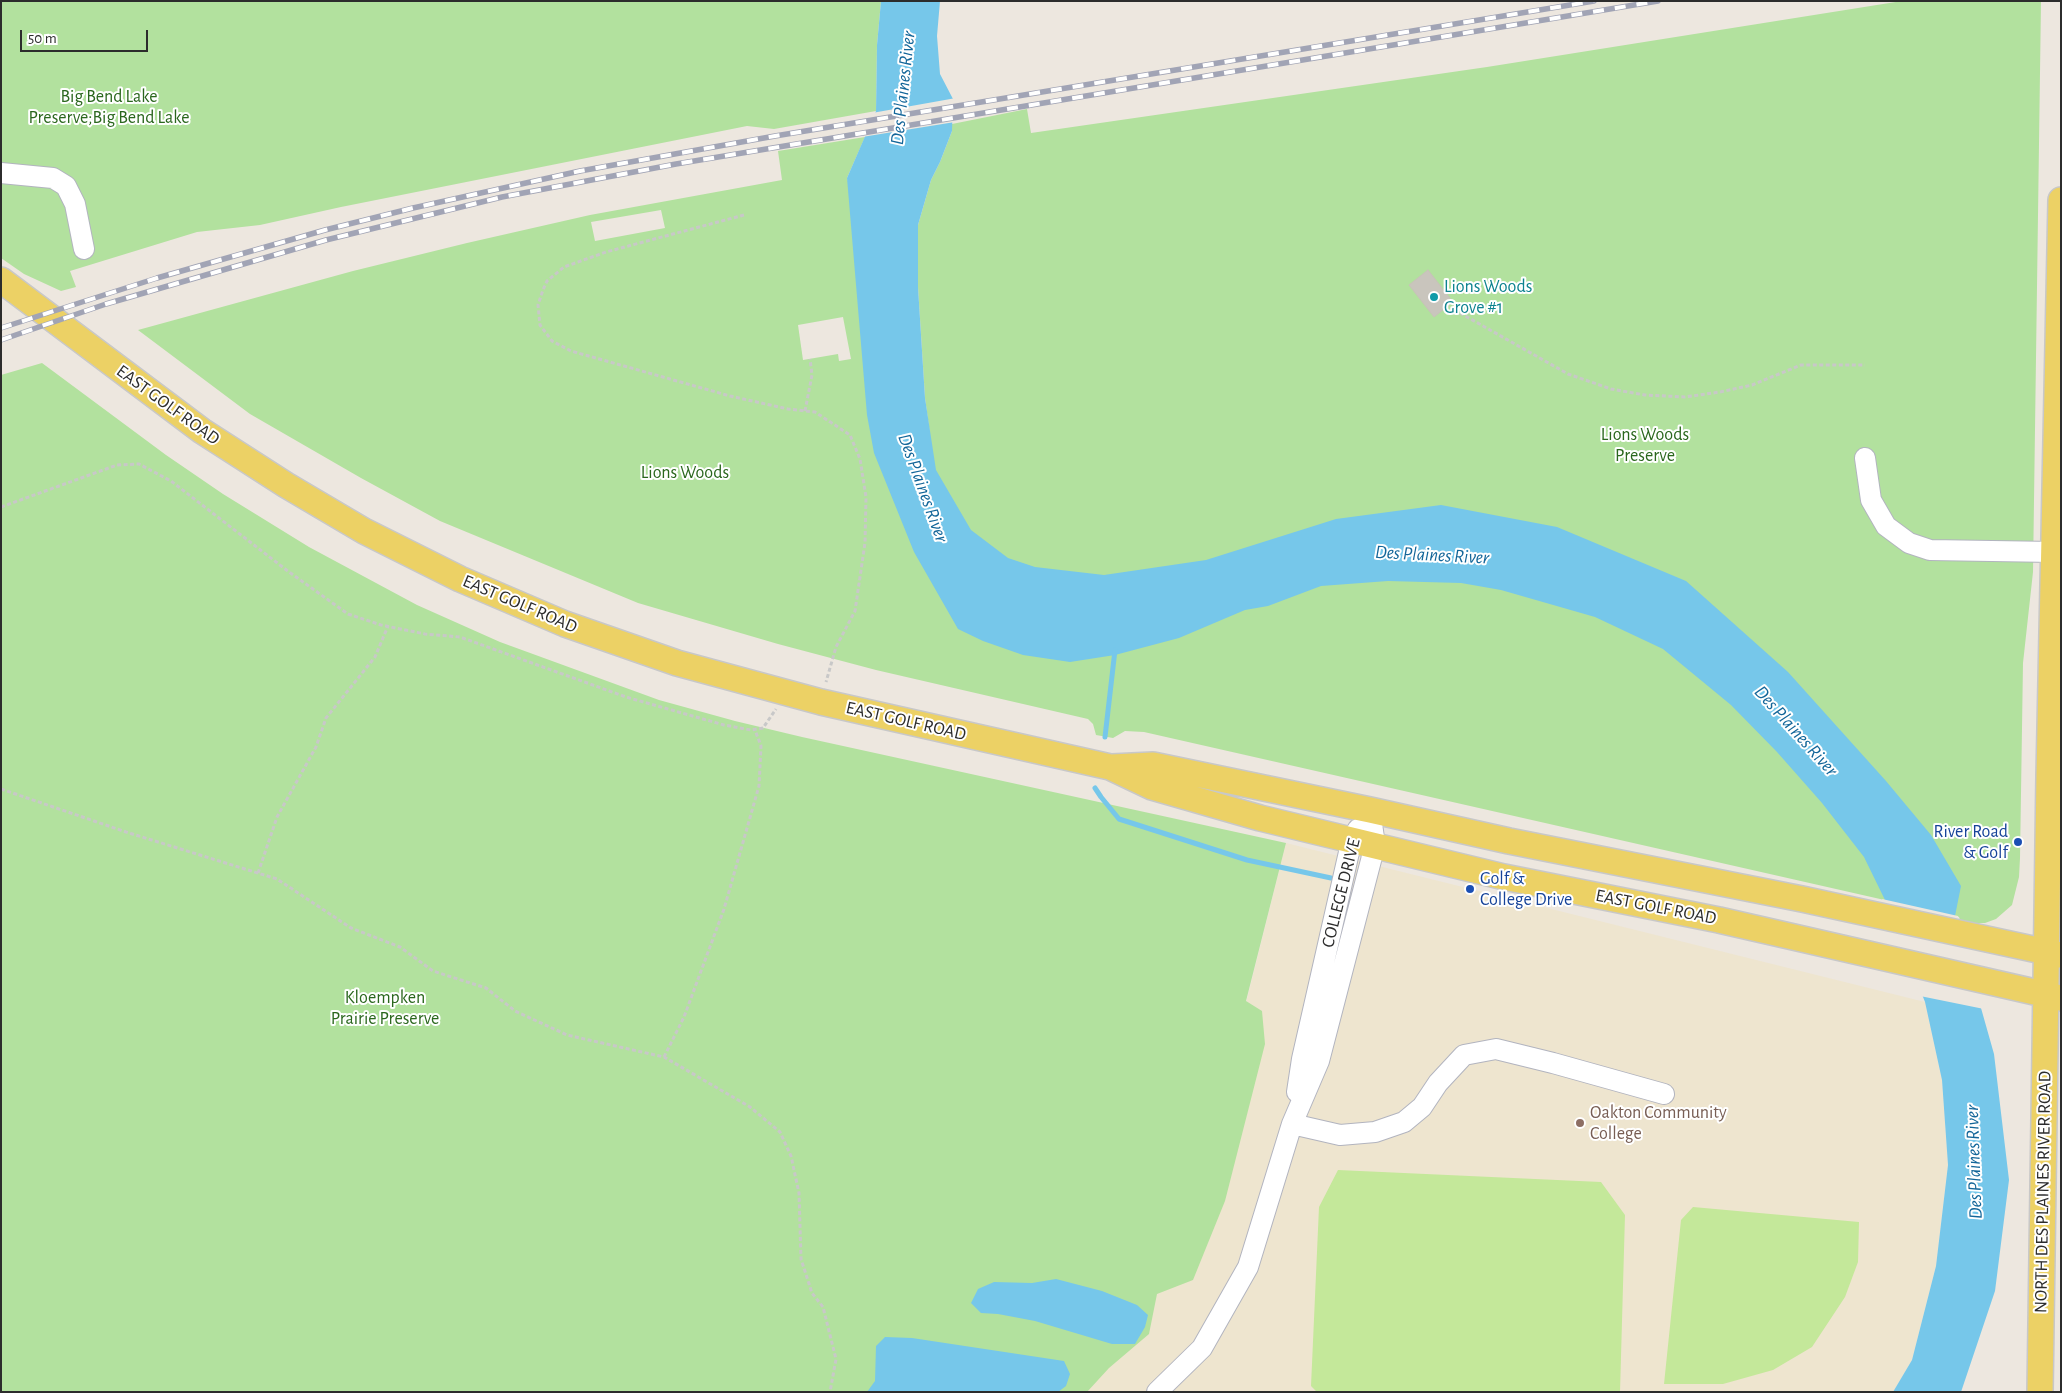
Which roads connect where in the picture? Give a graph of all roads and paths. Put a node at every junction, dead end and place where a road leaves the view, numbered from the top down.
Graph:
1 (1, 173) edge
2 (2061, 200) edge
3 (744, 215) dead end
4 (2060, 225) edge
5 (84, 248) dead end
6 (1, 280) edge
7 (1460, 313) dead end
8 (810, 358) dead end
9 (1866, 365) dead end
10 (2059, 402) edge
11 (806, 411) junction
12 (1865, 458) dead end
13 (2058, 458) edge
14 (1, 507) edge
15 (2058, 515) edge
16 (2054, 552) junction
17 (388, 626) junction
18 (2057, 632) edge
19 (788, 694) junction
20 (821, 702) junction
21 (755, 730) junction
22 (1110, 767) junction
23 (2055, 777) edge
24 (1, 789) edge
25 (1370, 810) junction
26 (2054, 826) edge
27 (1363, 842) junction
28 (258, 873) junction
29 (2054, 954) edge
30 (2054, 996) edge
31 (664, 1057) junction
32 (1664, 1094) dead end
33 (1292, 1124) junction
34 (830, 1392) edge
35 (1158, 1392) edge
36 (2040, 1392) edge

1 - 5 street
2 - 4 main road, NORTH DES PLAINES RIVER ROAD
3 - 11 path
4 - 10 main road, NORTH DES PLAINES RIVER ROAD
6 - 19 main road, EAST GOLF ROAD
7 - 9 path
8 - 11 path
10 - 13 main road, NORTH DES PLAINES RIVER ROAD
11 - 20 path
12 - 16 street
13 - 15 main road, NORTH DES PLAINES RIVER ROAD
14 - 17 path
15 - 16 main road, NORTH DES PLAINES RIVER ROAD
16 - 18 main road, NORTH DES PLAINES RIVER ROAD
17 - 21 path
17 - 28 path
18 - 23 main road, NORTH DES PLAINES RIVER ROAD
19 - 20 main road, EAST GOLF ROAD
19 - 21 path
20 - 22 main road, EAST GOLF ROAD
21 - 31 path
22 - 25 main road, EAST GOLF ROAD
22 - 27 main road, EAST GOLF ROAD
23 - 26 main road, NORTH DES PLAINES RIVER ROAD
24 - 28 path
25 - 27 street, COLLEGE DRIVE
25 - 29 main road, EAST GOLF ROAD
26 - 29 main road, NORTH DES PLAINES RIVER ROAD
27 - 30 main road, EAST GOLF ROAD
27 - 33 street, COLLEGE DRIVE
28 - 31 path
29 - 30 main road, NORTH DES PLAINES RIVER ROAD
30 - 36 main road, NORTH DES PLAINES RIVER ROAD
31 - 34 path
32 - 33 street
33 - 35 street, COLLEGE DRIVE

